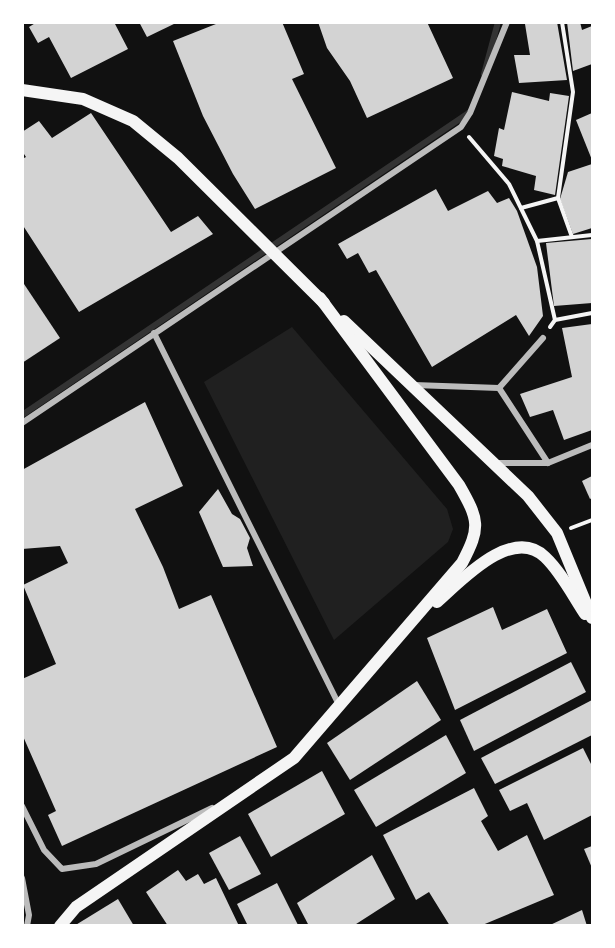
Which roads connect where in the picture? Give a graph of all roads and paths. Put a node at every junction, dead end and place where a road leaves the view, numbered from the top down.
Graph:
1 (507, 22) edge
2 (562, 22) edge
3 (22, 90) edge
4 (460, 127) junction
5 (558, 198) junction
6 (521, 208) junction
7 (592, 235) edge
8 (572, 237) junction
9 (537, 241) junction
10 (273, 253) junction
11 (320, 298) junction
12 (592, 313) edge
13 (555, 320) junction
14 (154, 333) junction
15 (543, 338) joint
16 (411, 385) junction
17 (499, 388) junction
18 (22, 423) edge
19 (592, 445) edge
20 (493, 463) junction
21 (548, 463) junction
22 (592, 618) edge
23 (592, 625) edge
24 (406, 628) junction
25 (339, 706) junction
26 (245, 792) junction
27 (22, 806) edge
28 (22, 878) edge
29 (27, 926) edge
30 (60, 926) edge

1 - 4 street
2 - 5 path
3 - 10 main road
4 - 6 path
4 - 10 street
5 - 6 path
5 - 8 path
6 - 9 path
7 - 8 path
8 - 9 path
9 - 13 path
10 - 11 main road
10 - 14 street
11 - 16 main road
11 - 24 main road
12 - 13 path
13 - 15 path
14 - 18 street
14 - 25 street
15 - 17 street
16 - 17 street
16 - 20 main road
17 - 21 street
19 - 21 street
20 - 21 street
20 - 22 main road
23 - 24 main road
24 - 25 main road
25 - 26 main road
26 - 27 street
26 - 30 main road
28 - 29 street

